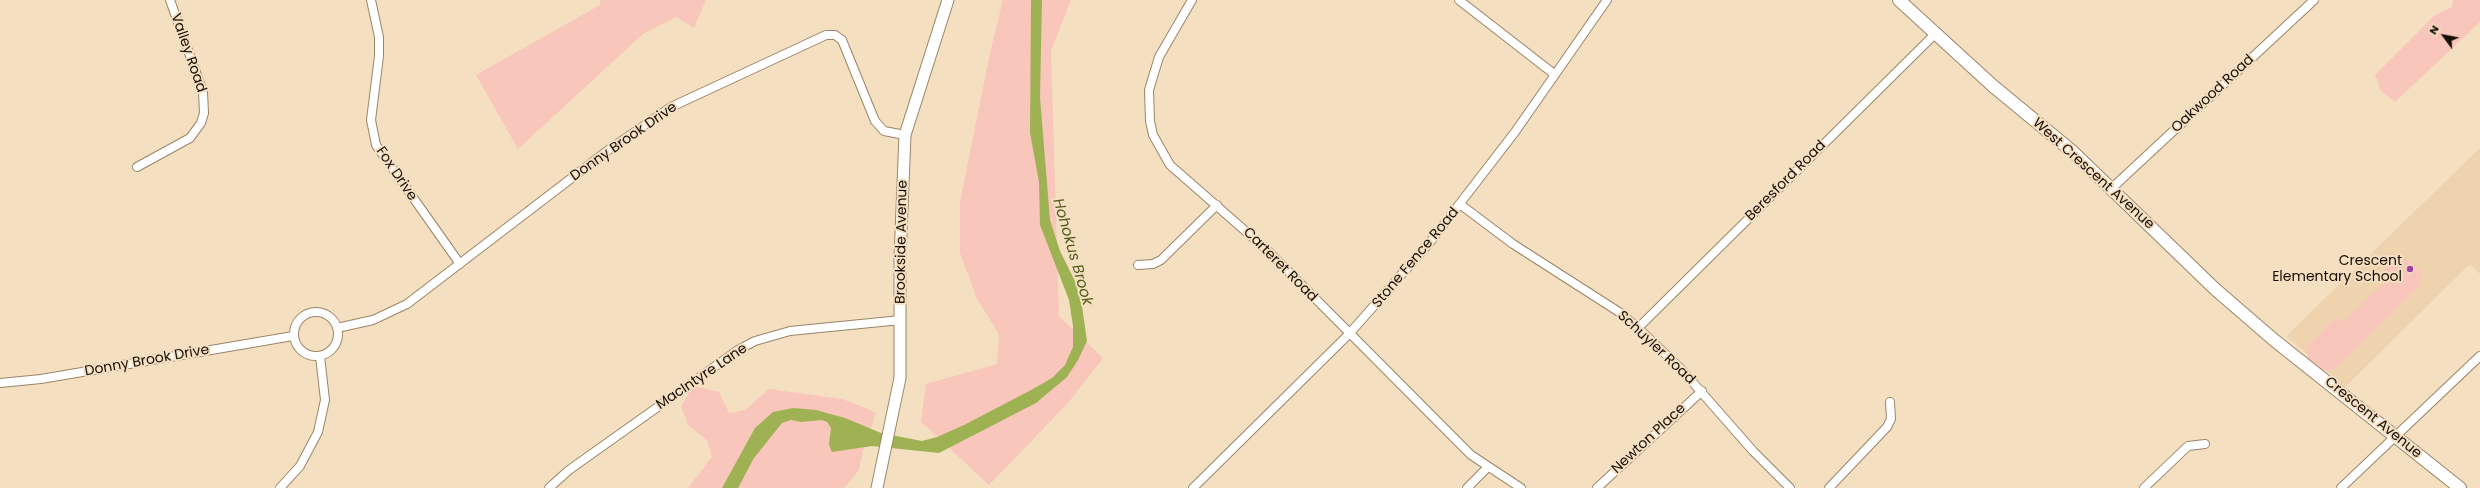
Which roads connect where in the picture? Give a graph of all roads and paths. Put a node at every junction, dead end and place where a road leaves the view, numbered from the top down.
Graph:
1 (170, 0) edge
2 (370, 0) edge
3 (948, 0) edge
4 (1192, 0) edge
5 (1459, 0) edge
6 (1607, 0) edge
7 (1899, 0) edge
8 (2314, 0) edge
9 (1935, 34) junction
10 (1554, 74) junction
11 (905, 135) junction
12 (137, 167) dead end
13 (2112, 188) junction
14 (1217, 205) junction
15 (1461, 205) junction
16 (460, 264) junction
17 (1138, 265) dead end
18 (901, 320) junction
19 (337, 328) junction
20 (1638, 328) junction
21 (1349, 334) junction
22 (293, 336) junction
23 (2285, 349) joint
24 (320, 356) junction
25 (2480, 356) edge
26 (0, 383) edge
27 (1702, 391) junction
28 (1890, 402) dead end
29 (2396, 436) junction
30 (2205, 444) dead end
31 (1488, 466) junction
32 (280, 488) edge
33 (549, 488) edge
34 (877, 488) edge
35 (1193, 488) edge
36 (1467, 488) edge
37 (1521, 488) edge
38 (1597, 488) edge
39 (1790, 488) edge
40 (1829, 488) edge
41 (2144, 488) edge
42 (2341, 488) edge
43 (2460, 488) edge

1 - 12 street, Valley Road
2 - 16 street, Fox Drive
3 - 11 street, Brookside Avenue
4 - 14 street, Carteret Road
5 - 10 street
6 - 10 street, Stone Fence Road
7 - 9 main road, West Crescent Avenue
8 - 13 street, Oakwood Road
9 - 13 main road, West Crescent Avenue
9 - 20 street, Beresford Road
10 - 15 street, Stone Fence Road
11 - 16 street, Donny Brook Drive
11 - 18 street, Brookside Avenue
13 - 23 main road, West Crescent Avenue
14 - 17 street
14 - 21 street, Carteret Road
15 - 20 street, Schuyler Road
15 - 21 street, Stone Fence Road
16 - 19 street, Donny Brook Drive
18 - 33 street, MacIntyre Lane
18 - 34 street, Brookside Avenue
19 - 22 street
19 - 24 street
20 - 27 street, Schuyler Road
21 - 31 street, Carteret Road
21 - 35 street, Stone Fence Road
22 - 24 street
22 - 26 street, Donny Brook Drive
23 - 29 main road, Crescent Avenue
24 - 32 street
25 - 29 street
27 - 38 street, Newton Place
27 - 39 street, Schuyler Road
28 - 40 street
29 - 42 street
29 - 43 main road, Crescent Avenue
30 - 41 street
31 - 36 street
31 - 37 street, Carteret Road

